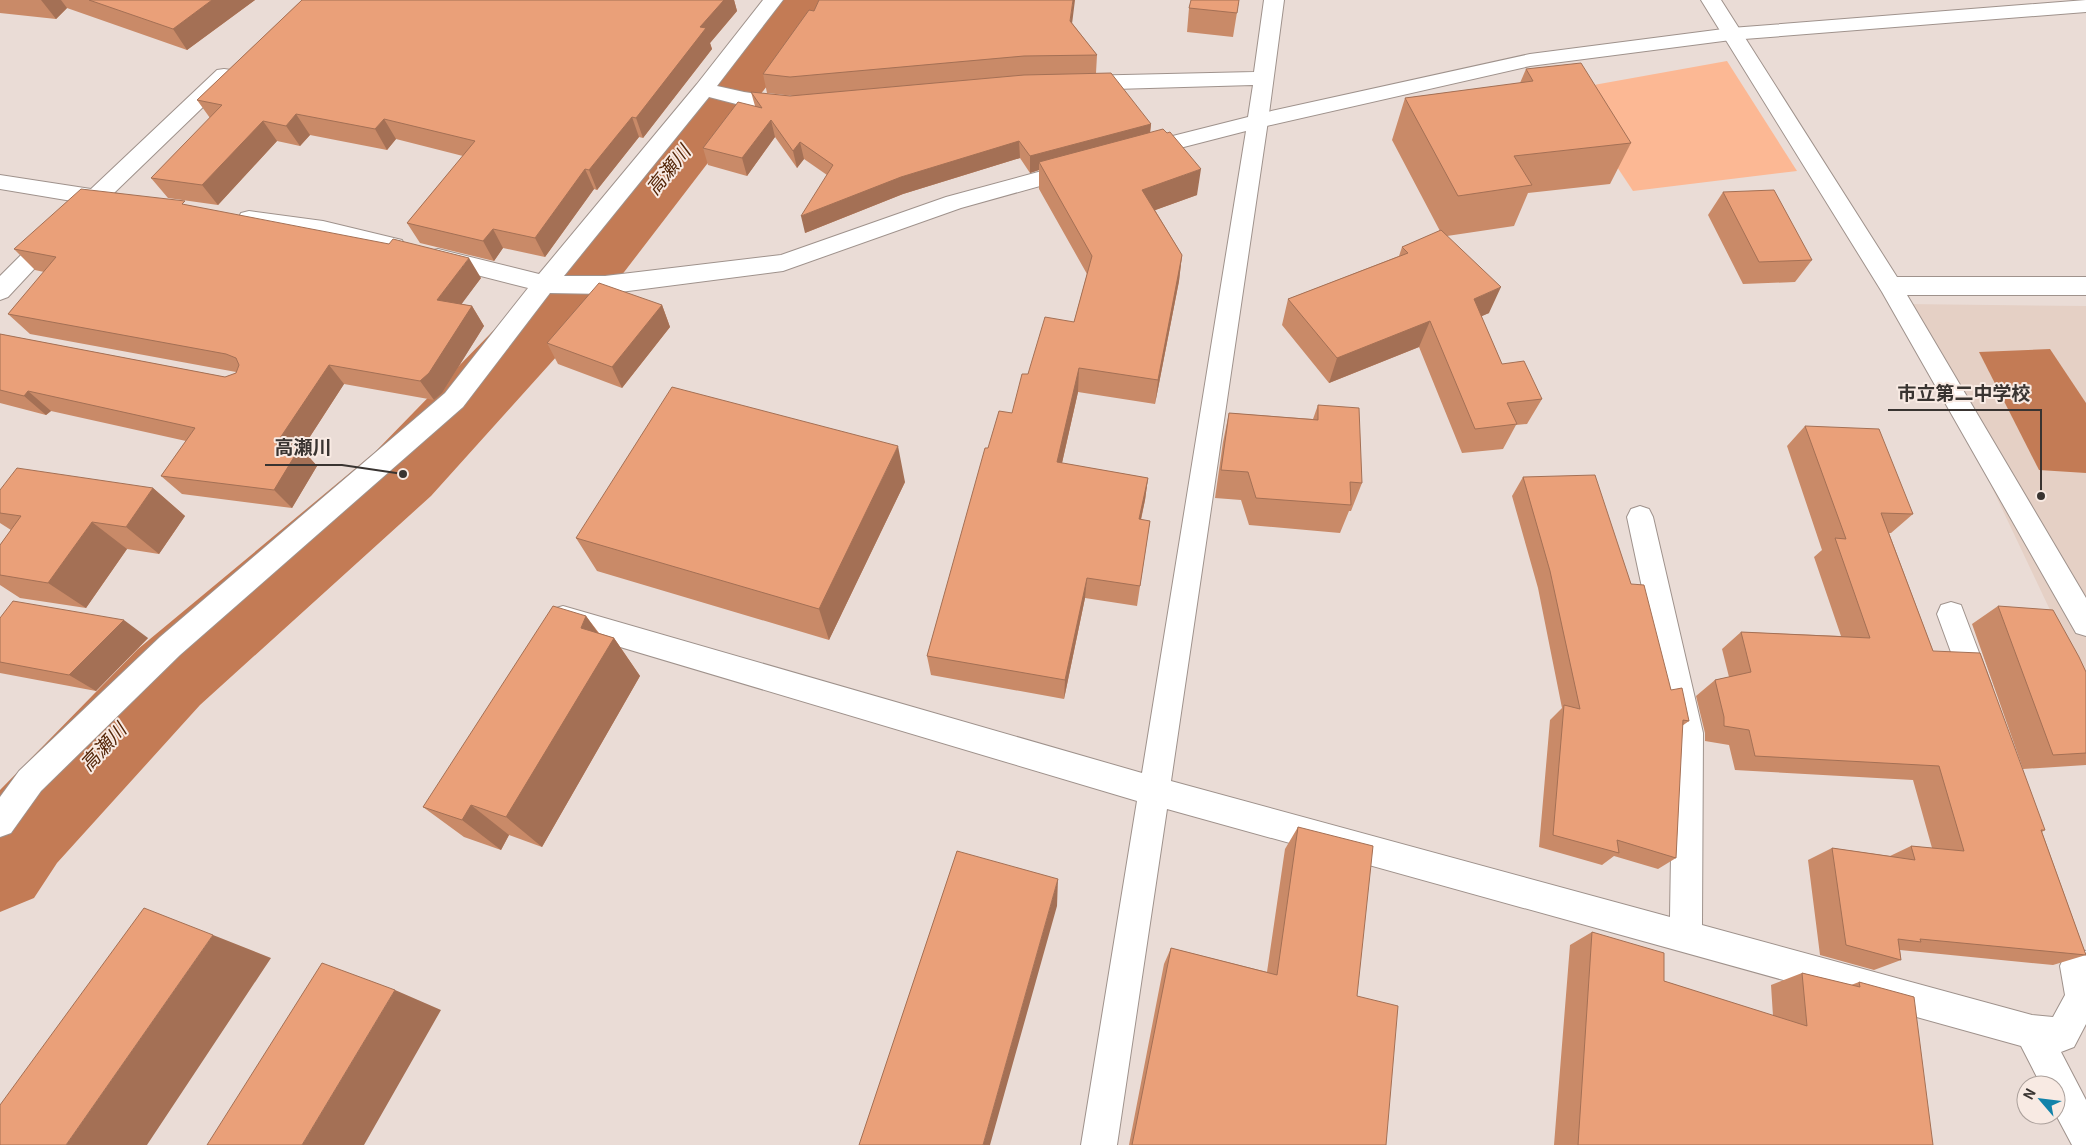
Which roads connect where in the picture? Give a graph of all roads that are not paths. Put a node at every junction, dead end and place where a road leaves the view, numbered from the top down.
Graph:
1 (773, 0) edge
2 (1274, 0) edge
3 (1711, 0) edge
4 (2086, 6) edge
5 (1731, 34) junction
6 (238, 61) edge
7 (1263, 78) junction
8 (1064, 83) edge
9 (704, 89) junction
10 (813, 103) edge
11 (1258, 121) junction
12 (0, 182) edge
13 (96, 198) junction
14 (136, 203) edge
15 (224, 215) edge
16 (544, 284) junction
17 (1890, 286) junction
18 (2086, 286) edge
19 (0, 291) edge
20 (1640, 517) dead end
21 (1950, 614) dead end
22 (563, 618) edge
23 (2086, 624) edge
24 (1987, 716) edge
25 (1154, 791) junction
26 (0, 822) edge
27 (1686, 937) junction
28 (2077, 958) edge
29 (2032, 1032) junction
30 (2086, 1136) edge
31 (1099, 1145) edge

1 - 9 street
2 - 7 street
3 - 5 street
4 - 5 street
5 - 11 street
5 - 17 street
6 - 13 street
7 - 8 street
7 - 11 street
9 - 10 street
9 - 16 street
11 - 16 street
11 - 25 street
12 - 13 street
13 - 14 street
13 - 19 street
15 - 16 street
16 - 26 street
17 - 18 street
17 - 23 street
20 - 27 street
21 - 24 street
22 - 25 street
25 - 27 street
25 - 31 street
27 - 29 street
28 - 29 street
29 - 30 street

